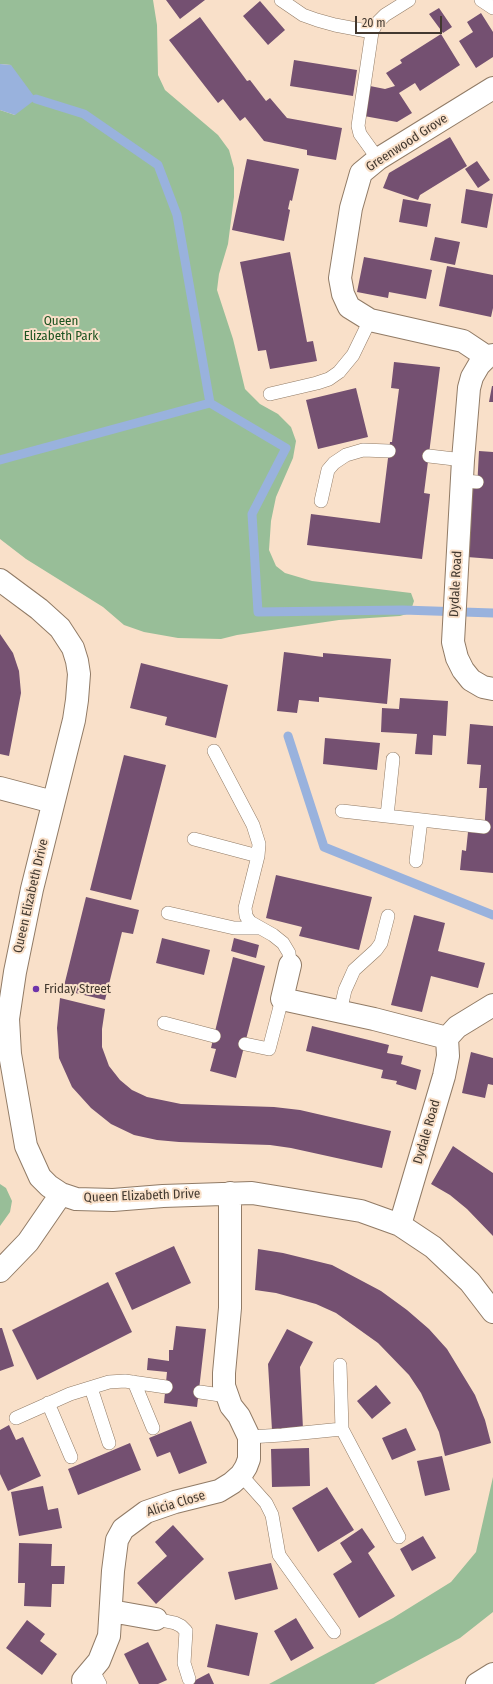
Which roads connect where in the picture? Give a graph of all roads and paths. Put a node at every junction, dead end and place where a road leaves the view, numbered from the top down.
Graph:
1 (281, 0) edge
2 (409, 0) edge
3 (481, 0) edge
4 (493, 8) edge
5 (372, 32) junction
6 (493, 88) edge
7 (378, 159) junction
8 (370, 320) junction
9 (490, 356) edge
10 (270, 394) dead end
11 (389, 451) dead end
12 (429, 456) dead end
13 (467, 474) junction
14 (321, 501) dead end
15 (0, 580) edge
16 (493, 689) edge
17 (214, 750) dead end
18 (392, 759) dead end
19 (0, 788) edge
20 (53, 802) junction
21 (342, 811) dead end
22 (388, 816) junction
23 (421, 820) junction
24 (484, 827) dead end
25 (194, 839) dead end
26 (258, 856) junction
27 (416, 861) dead end
28 (168, 914) dead end
29 (388, 916) dead end
30 (259, 928) junction
31 (290, 965) joint
32 (282, 999) junction
33 (493, 1005) edge
34 (340, 1012) junction
35 (164, 1023) dead end
36 (214, 1036) dead end
37 (447, 1038) junction
38 (245, 1044) dead end
39 (230, 1193) junction
40 (61, 1194) junction
41 (400, 1226) junction
42 (0, 1271) edge
43 (493, 1312) edge
44 (340, 1365) dead end
45 (134, 1382) junction
46 (166, 1387) dead end
47 (91, 1388) junction
48 (200, 1392) dead end
49 (227, 1396) junction
50 (48, 1404) junction
51 (16, 1418) dead end
52 (153, 1428) dead end
53 (342, 1429) junction
54 (249, 1436) junction
55 (109, 1443) dead end
56 (71, 1457) dead end
57 (240, 1475) junction
58 (399, 1536) dead end
59 (111, 1611) junction
60 (156, 1619) joint
61 (334, 1632) dead end
62 (493, 1674) edge
63 (92, 1678) edge
64 (189, 1679) dead end
65 (477, 1684) edge

1 - 5 lane
2 - 5 lane
3 - 4 lane
5 - 7 lane
6 - 7 street, Greenwood Grove
7 - 8 street, Greenwood Grove
8 - 9 street, Greenwood Grove
8 - 10 lane
9 - 13 street, Dydale Road
11 - 14 lane
12 - 13 lane
13 - 16 street, Dydale Road
15 - 20 street, Queen Elizabeth Drive
17 - 26 lane
18 - 22 lane
19 - 20 street
20 - 40 street, Queen Elizabeth Drive
21 - 22 lane
22 - 23 lane
23 - 24 lane
23 - 27 lane
25 - 26 lane
26 - 30 lane
28 - 30 lane
29 - 34 lane
30 - 31 lane
31 - 32 street
32 - 34 street
32 - 38 lane
33 - 37 street
34 - 37 street
35 - 36 lane
37 - 41 street, Dydale Road
39 - 40 street, Queen Elizabeth Drive
39 - 41 street, Queen Elizabeth Drive
39 - 49 street
40 - 42 street
41 - 43 street, Queen Elizabeth Drive
44 - 53 lane
45 - 46 lane
45 - 47 lane
45 - 52 lane
47 - 50 lane
47 - 55 lane
48 - 49 lane
49 - 54 street
50 - 51 lane
50 - 56 lane
53 - 54 lane
53 - 58 lane
54 - 57 street, Alicia Close
57 - 59 street, Alicia Close
57 - 61 lane
59 - 60 street
59 - 63 street, Alicia Close
60 - 64 lane
62 - 65 street

